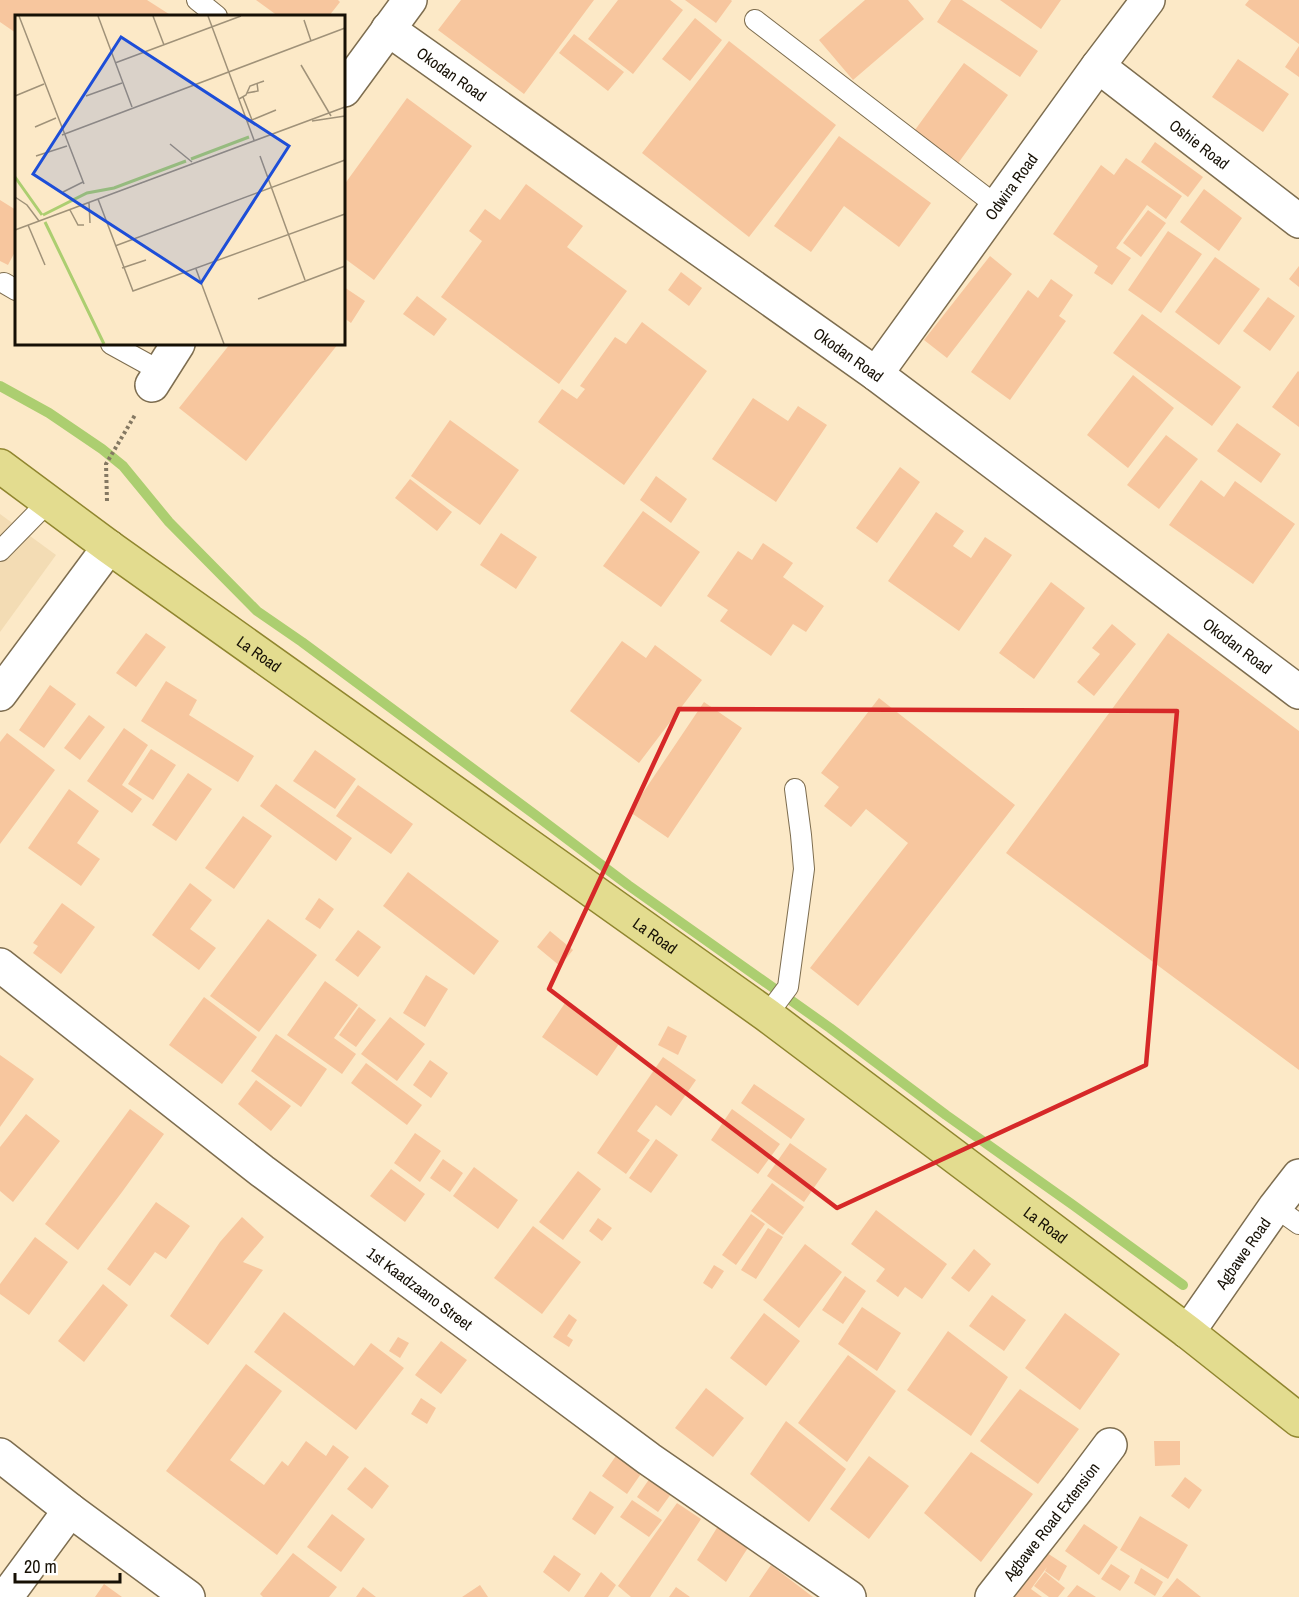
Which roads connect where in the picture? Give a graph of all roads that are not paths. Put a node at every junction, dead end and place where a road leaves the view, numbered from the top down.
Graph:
1 (196, 0) edge
2 (410, 0) edge
3 (1148, 0) edge
4 (216, 15) edge
5 (755, 20) dead end
6 (388, 29) junction
7 (1098, 66) junction
8 (345, 89) edge
9 (997, 206) junction
10 (1299, 221) edge
11 (112, 345) edge
12 (177, 345) edge
13 (876, 374) junction
14 (156, 378) joint
15 (0, 466) edge
16 (49, 501) junction
17 (109, 547) junction
18 (0, 551) edge
19 (1299, 692) edge
20 (0, 694) edge
21 (795, 789) dead end
22 (0, 965) edge
23 (778, 1000) junction
24 (1299, 1176) edge
25 (1287, 1216) edge
26 (1188, 1332) junction
27 (1299, 1420) edge
28 (1110, 1445) dead end
29 (0, 1455) edge
30 (69, 1510) junction
31 (6, 1597) edge
32 (188, 1597) edge
33 (849, 1597) edge
34 (992, 1597) edge

1 - 4 lane
2 - 6 street
3 - 7 street, Odwira Road
5 - 9 lane
6 - 8 street
6 - 13 street, Okodan Road
7 - 9 street, Odwira Road
7 - 10 street, Oshie Road
9 - 13 street, Odwira Road
11 - 14 lane
12 - 14 street
13 - 19 street, Okodan Road
15 - 16 main road, La Road
16 - 17 main road, La Road
16 - 18 lane
17 - 20 street
17 - 23 main road, La Road
21 - 23 lane
22 - 33 street, 1st Kaadzaano Street
23 - 26 main road, La Road
24 - 25 street, Agbawe Road
25 - 26 street, Agbawe Road
26 - 27 main road, La Road
28 - 34 street, Agbawe Road Extension
29 - 30 street
30 - 31 street
30 - 32 street

